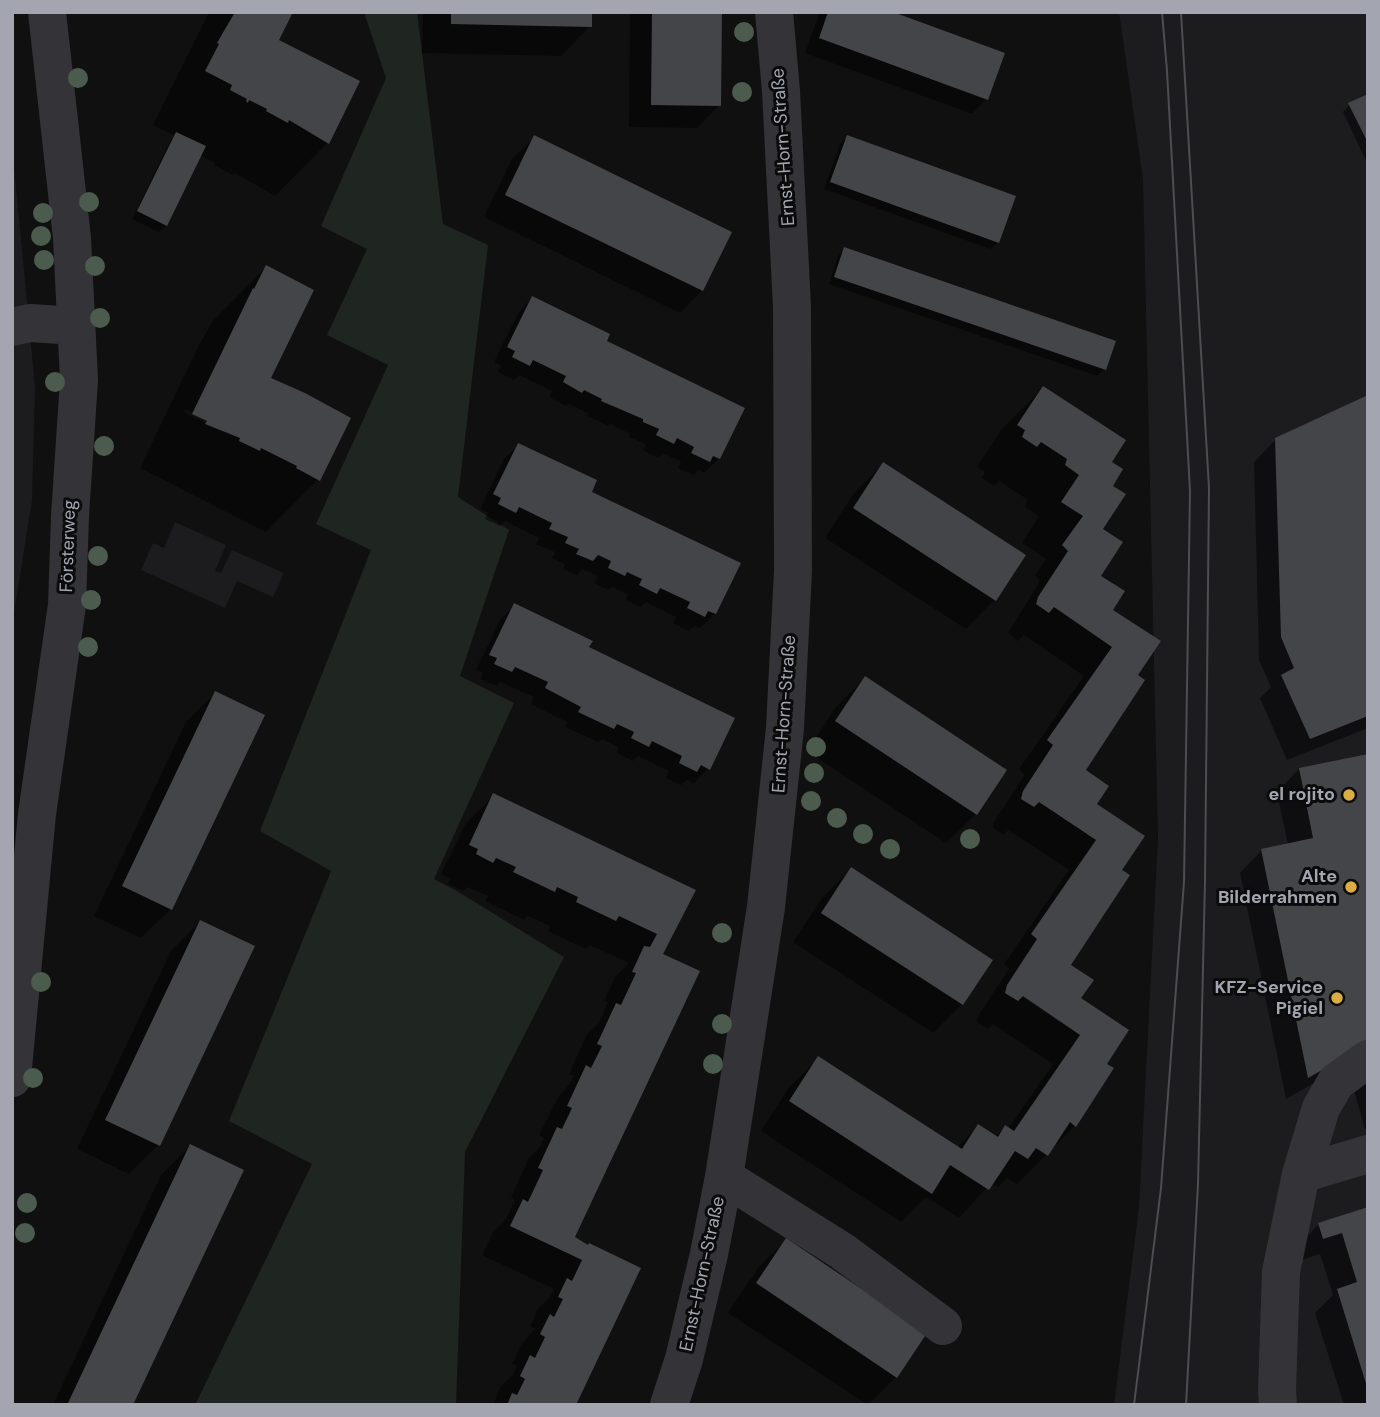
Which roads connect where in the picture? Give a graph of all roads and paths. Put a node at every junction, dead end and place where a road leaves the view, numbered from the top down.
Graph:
1 (47, 12) edge
2 (774, 12) edge
3 (76, 326) junction
4 (12, 327) edge
5 (1368, 1059) edge
6 (12, 1078) edge
7 (1368, 1154) edge
8 (1301, 1174) junction
9 (724, 1177) junction
10 (943, 1326) dead end
11 (669, 1405) edge
12 (1278, 1405) edge

1 - 3 street, Försterweg
2 - 9 street, Ernst-Horn-Straße
3 - 4 street
3 - 6 street, Försterweg
5 - 8 street
7 - 8 street
8 - 12 street
9 - 10 street
9 - 11 street, Ernst-Horn-Straße

